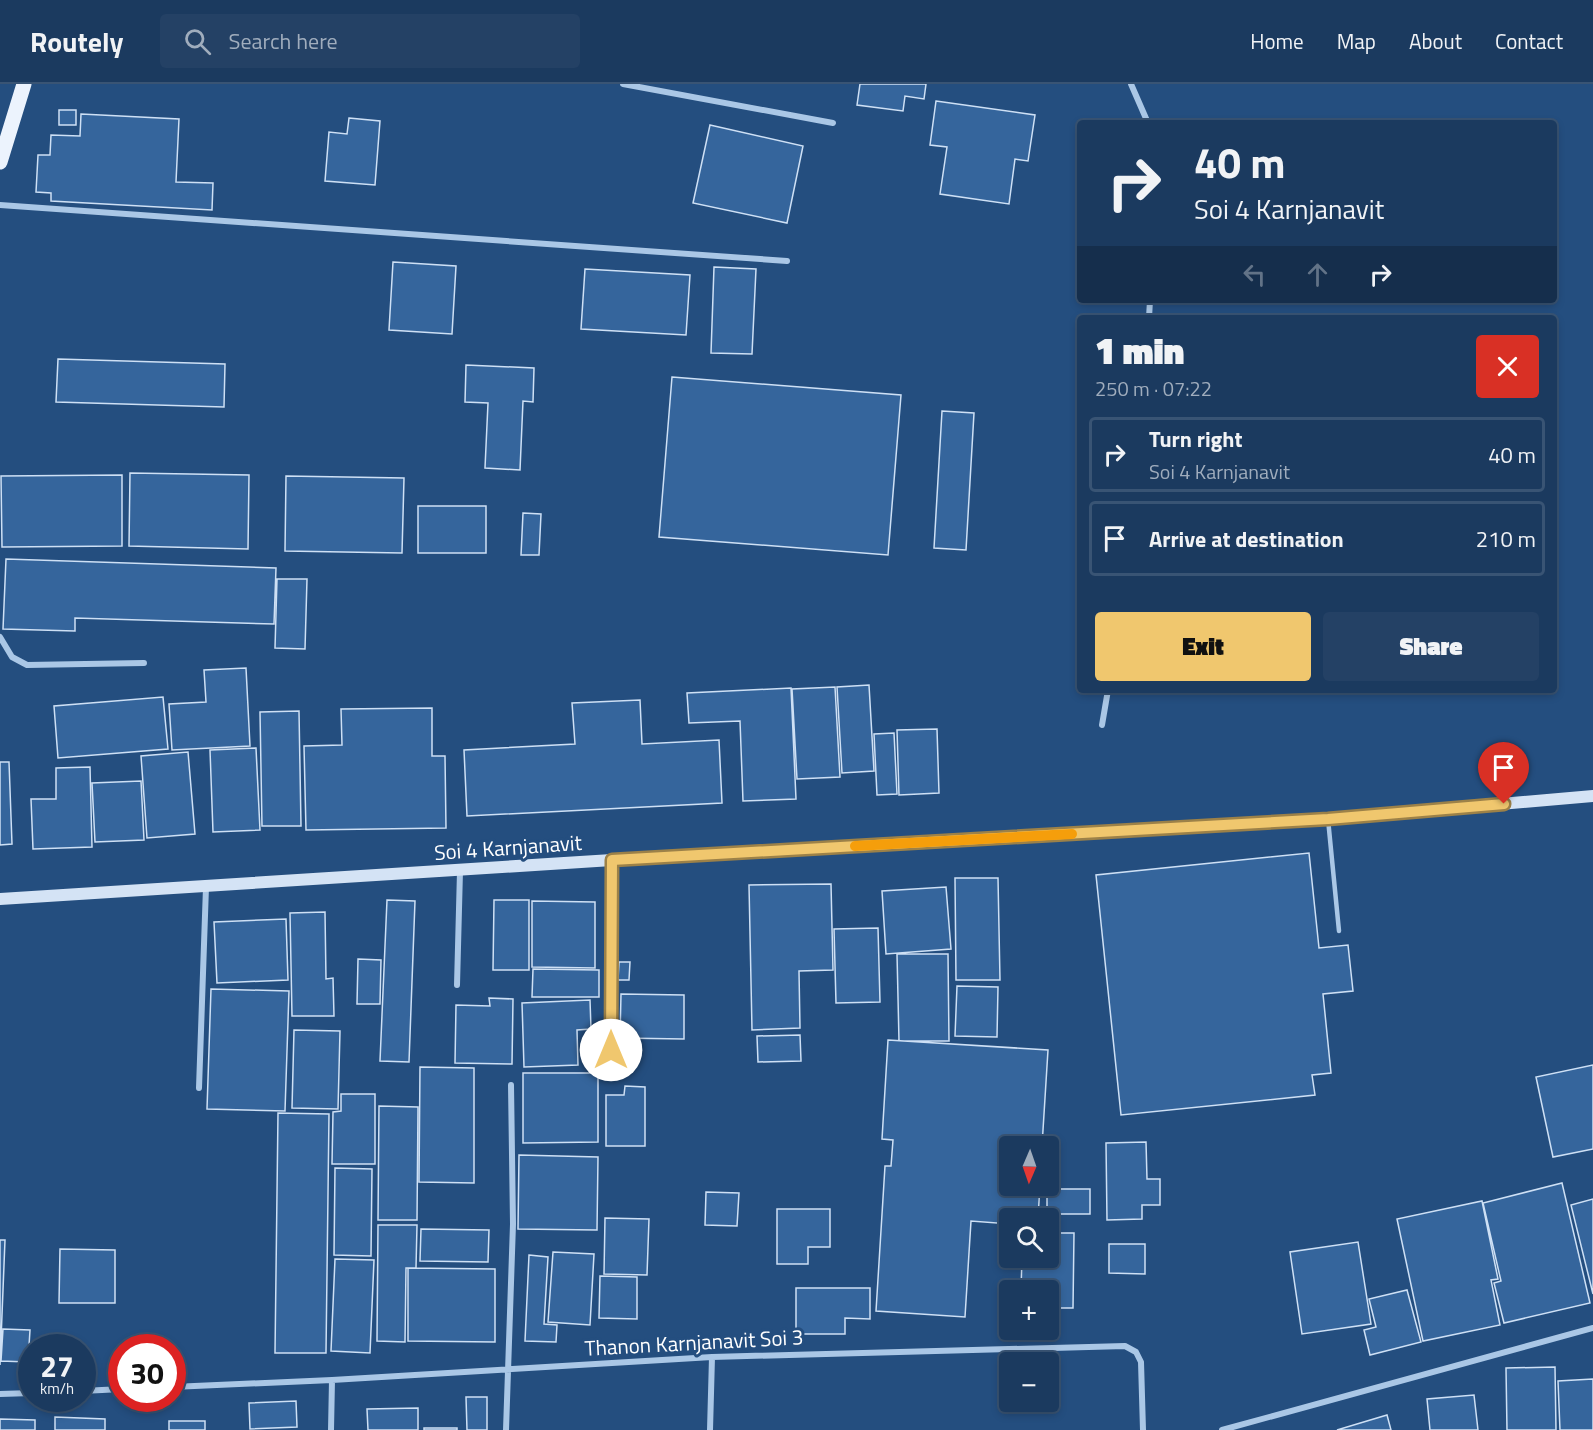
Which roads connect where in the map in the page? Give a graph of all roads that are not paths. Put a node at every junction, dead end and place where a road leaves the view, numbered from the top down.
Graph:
1 (24, 84) edge
2 (623, 84) edge
3 (1131, 84) edge
4 (1147, 120) edge
5 (833, 123) dead end
6 (0, 162) edge
7 (0, 205) edge
8 (787, 261) dead end
9 (0, 637) edge
10 (144, 663) dead end
11 (1107, 693) edge
12 (1102, 725) dead end
13 (1593, 796) edge
14 (1328, 819) junction
15 (612, 860) junction
16 (460, 871) junction
17 (206, 887) junction
18 (0, 899) edge
19 (1339, 931) dead end
20 (457, 985) dead end
21 (611, 1050) dead end
22 (511, 1085) dead end
23 (199, 1088) dead end
24 (1593, 1329) edge
25 (712, 1357) junction
26 (508, 1369) junction
27 (332, 1380) junction
28 (186, 1386) edge
29 (18, 1393) edge
30 (0, 1394) edge
31 (331, 1430) edge
32 (506, 1430) edge
33 (710, 1430) edge
34 (1143, 1430) edge
35 (1222, 1430) edge

1 - 6 main road
2 - 5 street
3 - 4 street
7 - 8 street
9 - 10 street
11 - 12 street
13 - 14 street, Soi 4 Karnjanavit
14 - 15 street, Soi 4 Karnjanavit
14 - 19 lane
15 - 16 street, Soi 4 Karnjanavit
15 - 21 street
16 - 17 street, Soi 4 Karnjanavit
16 - 20 street
17 - 18 street, Soi 4 Karnjanavit
17 - 23 street
22 - 26 street
24 - 35 street
25 - 26 street, Thanon Karnjanavit Soi 3
25 - 33 street
25 - 34 street, Thanon Karnjanavit Soi 3
26 - 27 street, Thanon Karnjanavit Soi 3
26 - 32 street
27 - 28 street, Thanon Karnjanavit Soi 3
27 - 31 street
29 - 30 street

